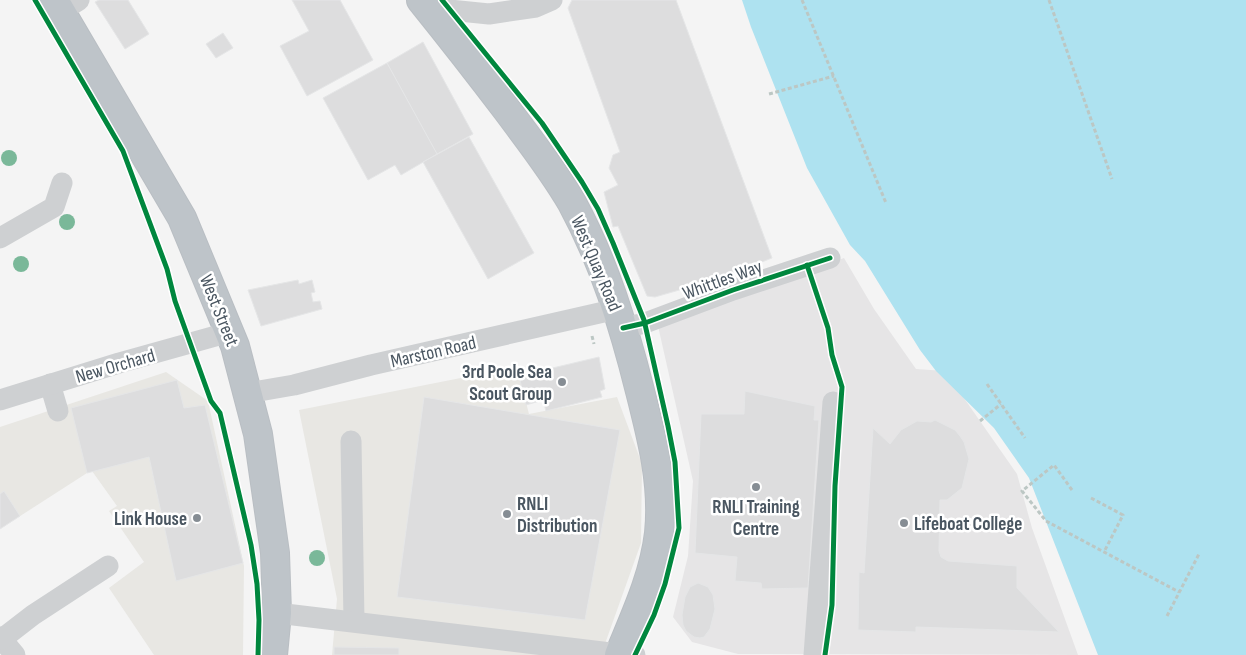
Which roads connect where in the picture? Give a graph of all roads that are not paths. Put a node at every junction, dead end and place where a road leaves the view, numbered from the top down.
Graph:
1 (552, 0) edge
2 (64, 4) edge
3 (426, 6) edge
4 (62, 183) dead end
5 (0, 238) edge
6 (830, 258) dead end
7 (620, 318) junction
8 (230, 332) junction
9 (50, 384) junction
10 (248, 393) junction
11 (0, 399) edge
12 (833, 402) dead end
13 (58, 410) dead end
14 (352, 442) dead end
15 (108, 566) dead end
16 (277, 613) junction
17 (354, 622) junction
18 (6, 644) edge
19 (274, 655) edge
20 (619, 655) edge
21 (635, 655) edge
22 (814, 655) edge

1 - 3 street
2 - 8 highway, West Street
3 - 7 highway, West Quay Road
4 - 5 street
6 - 7 street, Whittles Way
7 - 10 street, Marston Road
7 - 20 highway, West Quay Road
8 - 9 street, New Orchard
8 - 10 highway, West Street
9 - 11 street, New Orchard
9 - 13 street
10 - 16 highway, West Street
12 - 22 street
14 - 17 street
15 - 18 street
16 - 17 street
16 - 19 highway, West Street
17 - 20 street
20 - 21 street

